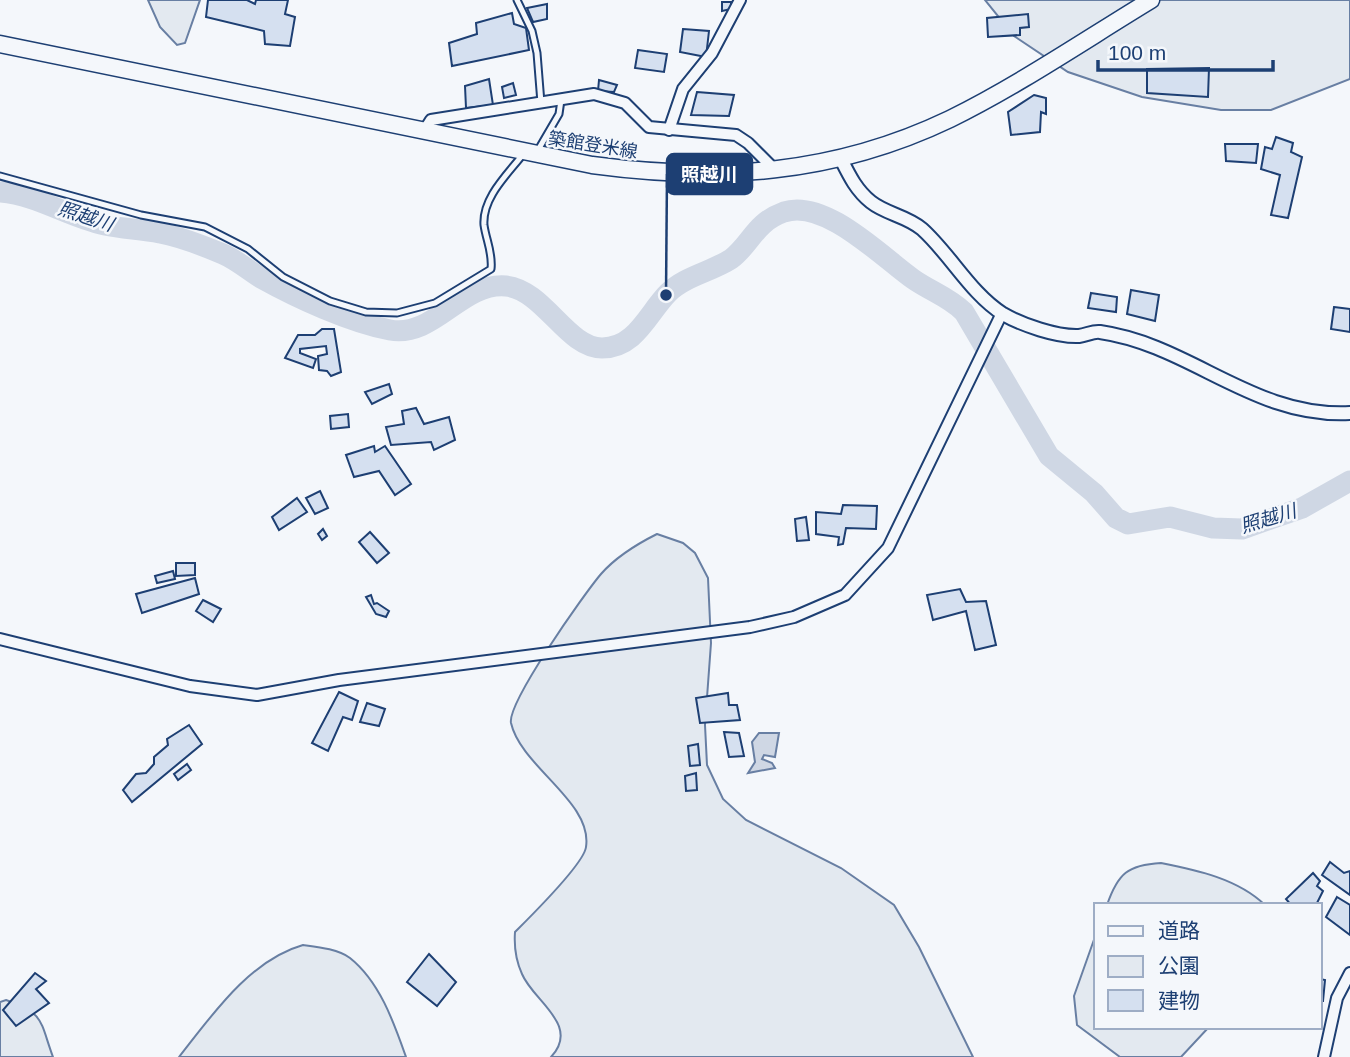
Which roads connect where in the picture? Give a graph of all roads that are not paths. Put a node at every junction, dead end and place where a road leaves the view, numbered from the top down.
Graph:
1 (517, 0) edge
2 (740, 0) edge
3 (1151, 0) edge
4 (0, 44) edge
5 (561, 100) junction
6 (541, 103) junction
7 (669, 130) junction
8 (424, 131) junction
9 (530, 154) junction
10 (841, 159) junction
11 (776, 171) junction
12 (0, 176) edge
13 (1002, 313) junction
14 (1350, 413) edge
15 (0, 639) edge
16 (1350, 973) edge
17 (1324, 1057) edge

1 - 6 lane
2 - 7 street
3 - 10 main road, 築館登米線
4 - 8 main road, 築館登米線
5 - 6 street
5 - 7 street
5 - 9 lane
6 - 8 street
7 - 11 street
8 - 9 main road, 築館登米線
9 - 11 main road, 築館登米線
9 - 12 lane
10 - 11 main road, 築館登米線
10 - 13 street
13 - 14 street
13 - 15 street
16 - 17 street

